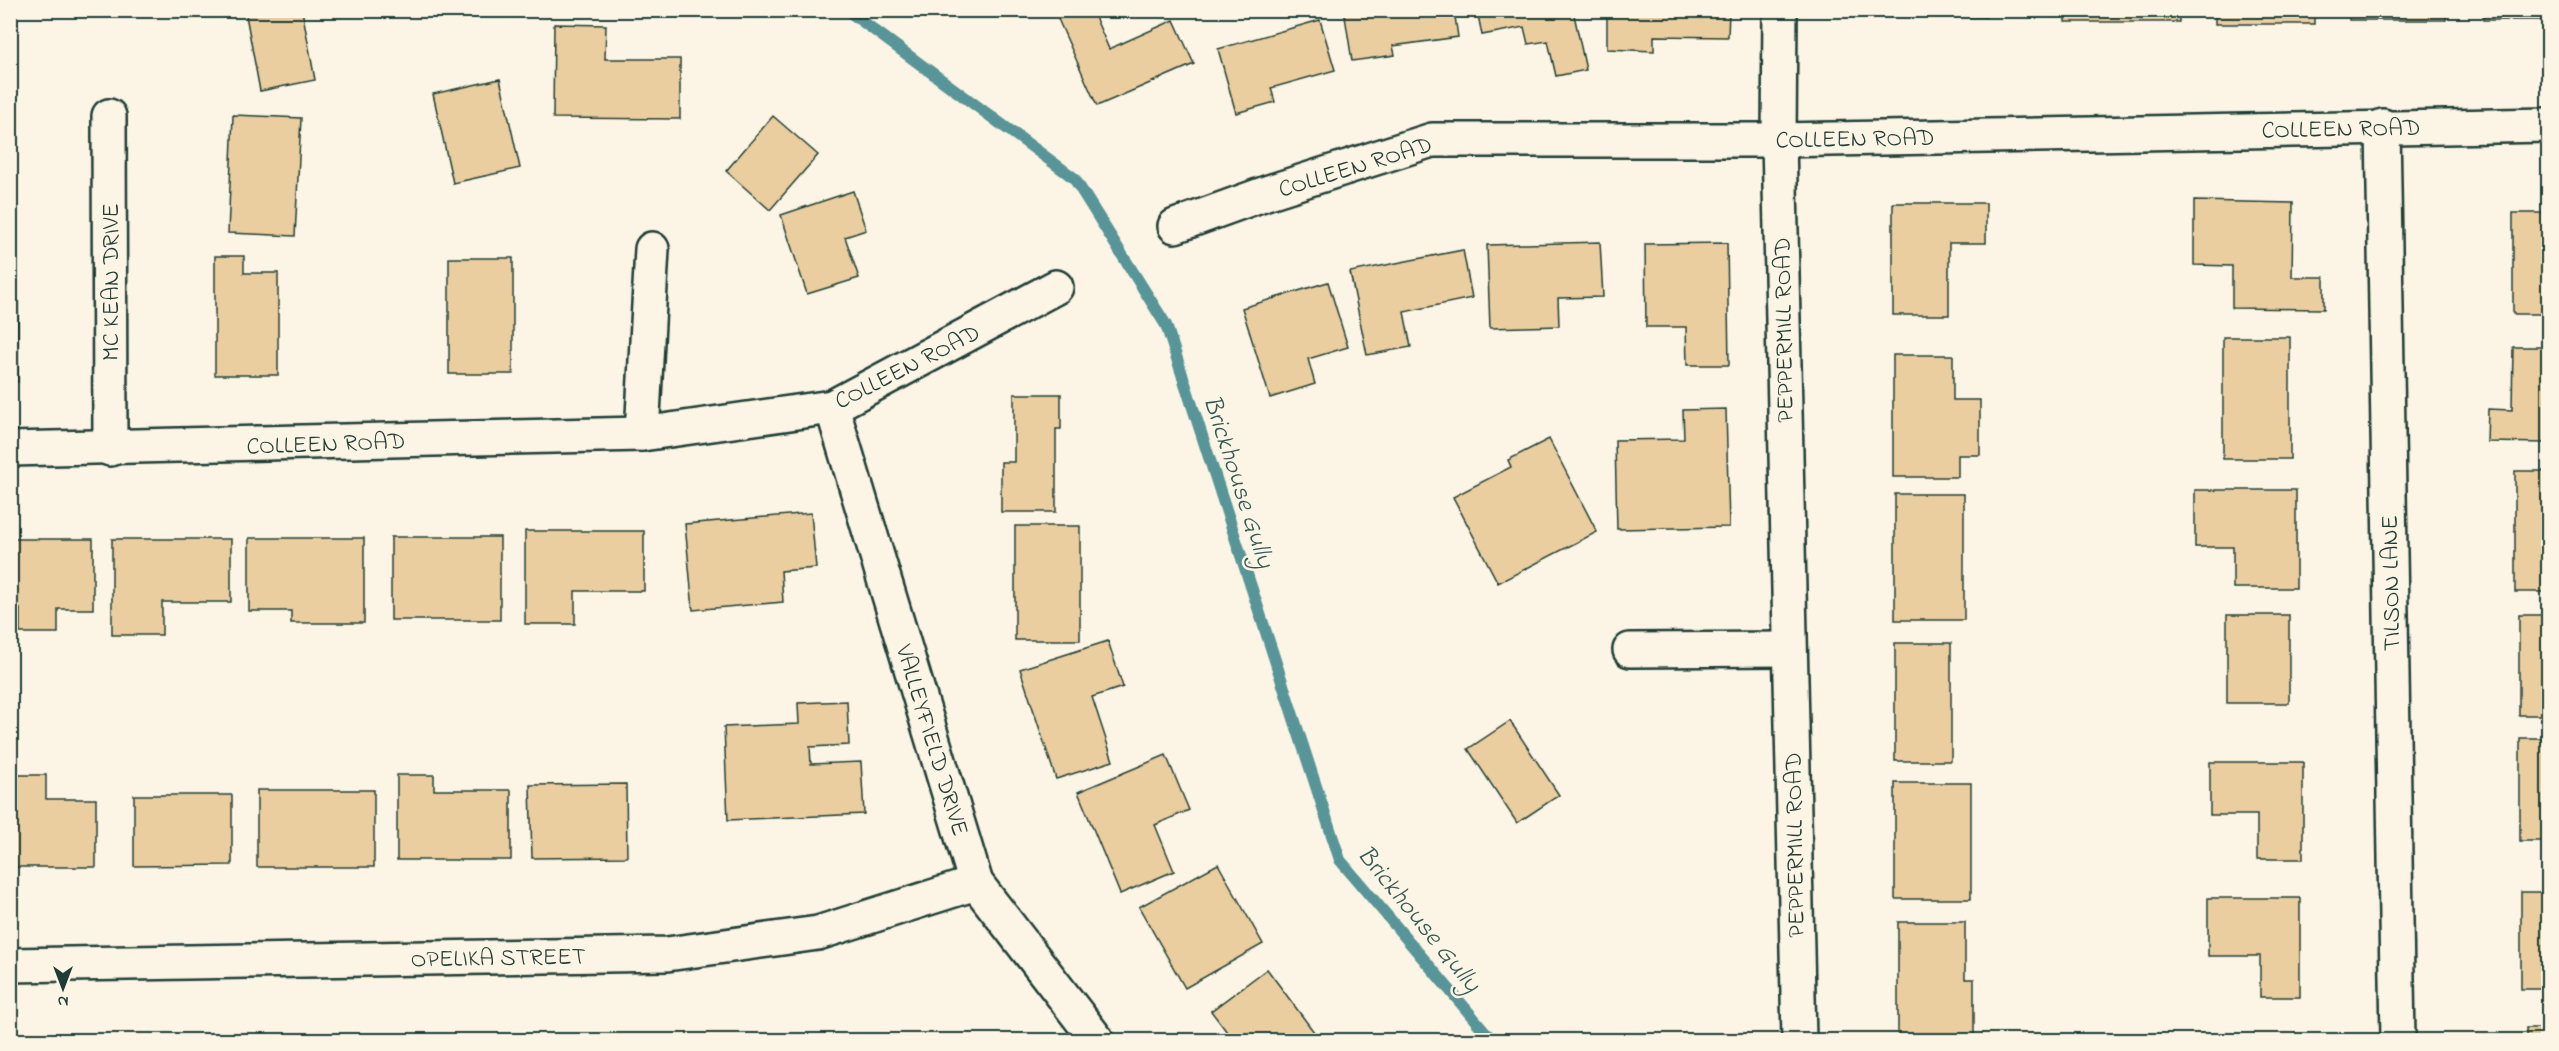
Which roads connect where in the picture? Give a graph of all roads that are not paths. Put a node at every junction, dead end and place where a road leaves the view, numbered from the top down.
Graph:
1 (1780, 10) edge
2 (109, 116) dead end
3 (2548, 125) edge
4 (2383, 126) junction
5 (1779, 140) junction
6 (1175, 226) dead end
7 (652, 249) dead end
8 (1056, 287) dead end
9 (832, 407) junction
10 (642, 434) junction
11 (110, 449) junction
12 (10, 450) edge
13 (1789, 649) junction
14 (1630, 650) dead end
15 (976, 883) junction
16 (10, 965) edge
17 (1097, 1041) edge
18 (1799, 1041) edge
19 (2398, 1041) edge

1 - 5 street, PEPPERMILL ROAD
2 - 11 street, MC KEAN DRIVE
3 - 4 street, COLLEEN ROAD
4 - 5 street, COLLEEN ROAD
4 - 19 street, TILSON LANE
5 - 6 street, COLLEEN ROAD
5 - 13 street, PEPPERMILL ROAD
7 - 10 street
8 - 9 street, COLLEEN ROAD
9 - 10 street, COLLEEN ROAD
9 - 15 street, VALLEYFIELD DRIVE
10 - 11 street, COLLEEN ROAD
11 - 12 street, COLLEEN ROAD
13 - 14 street
13 - 18 street, PEPPERMILL ROAD
15 - 16 street, OPELIKA STREET
15 - 17 street, VALLEYFIELD DRIVE

